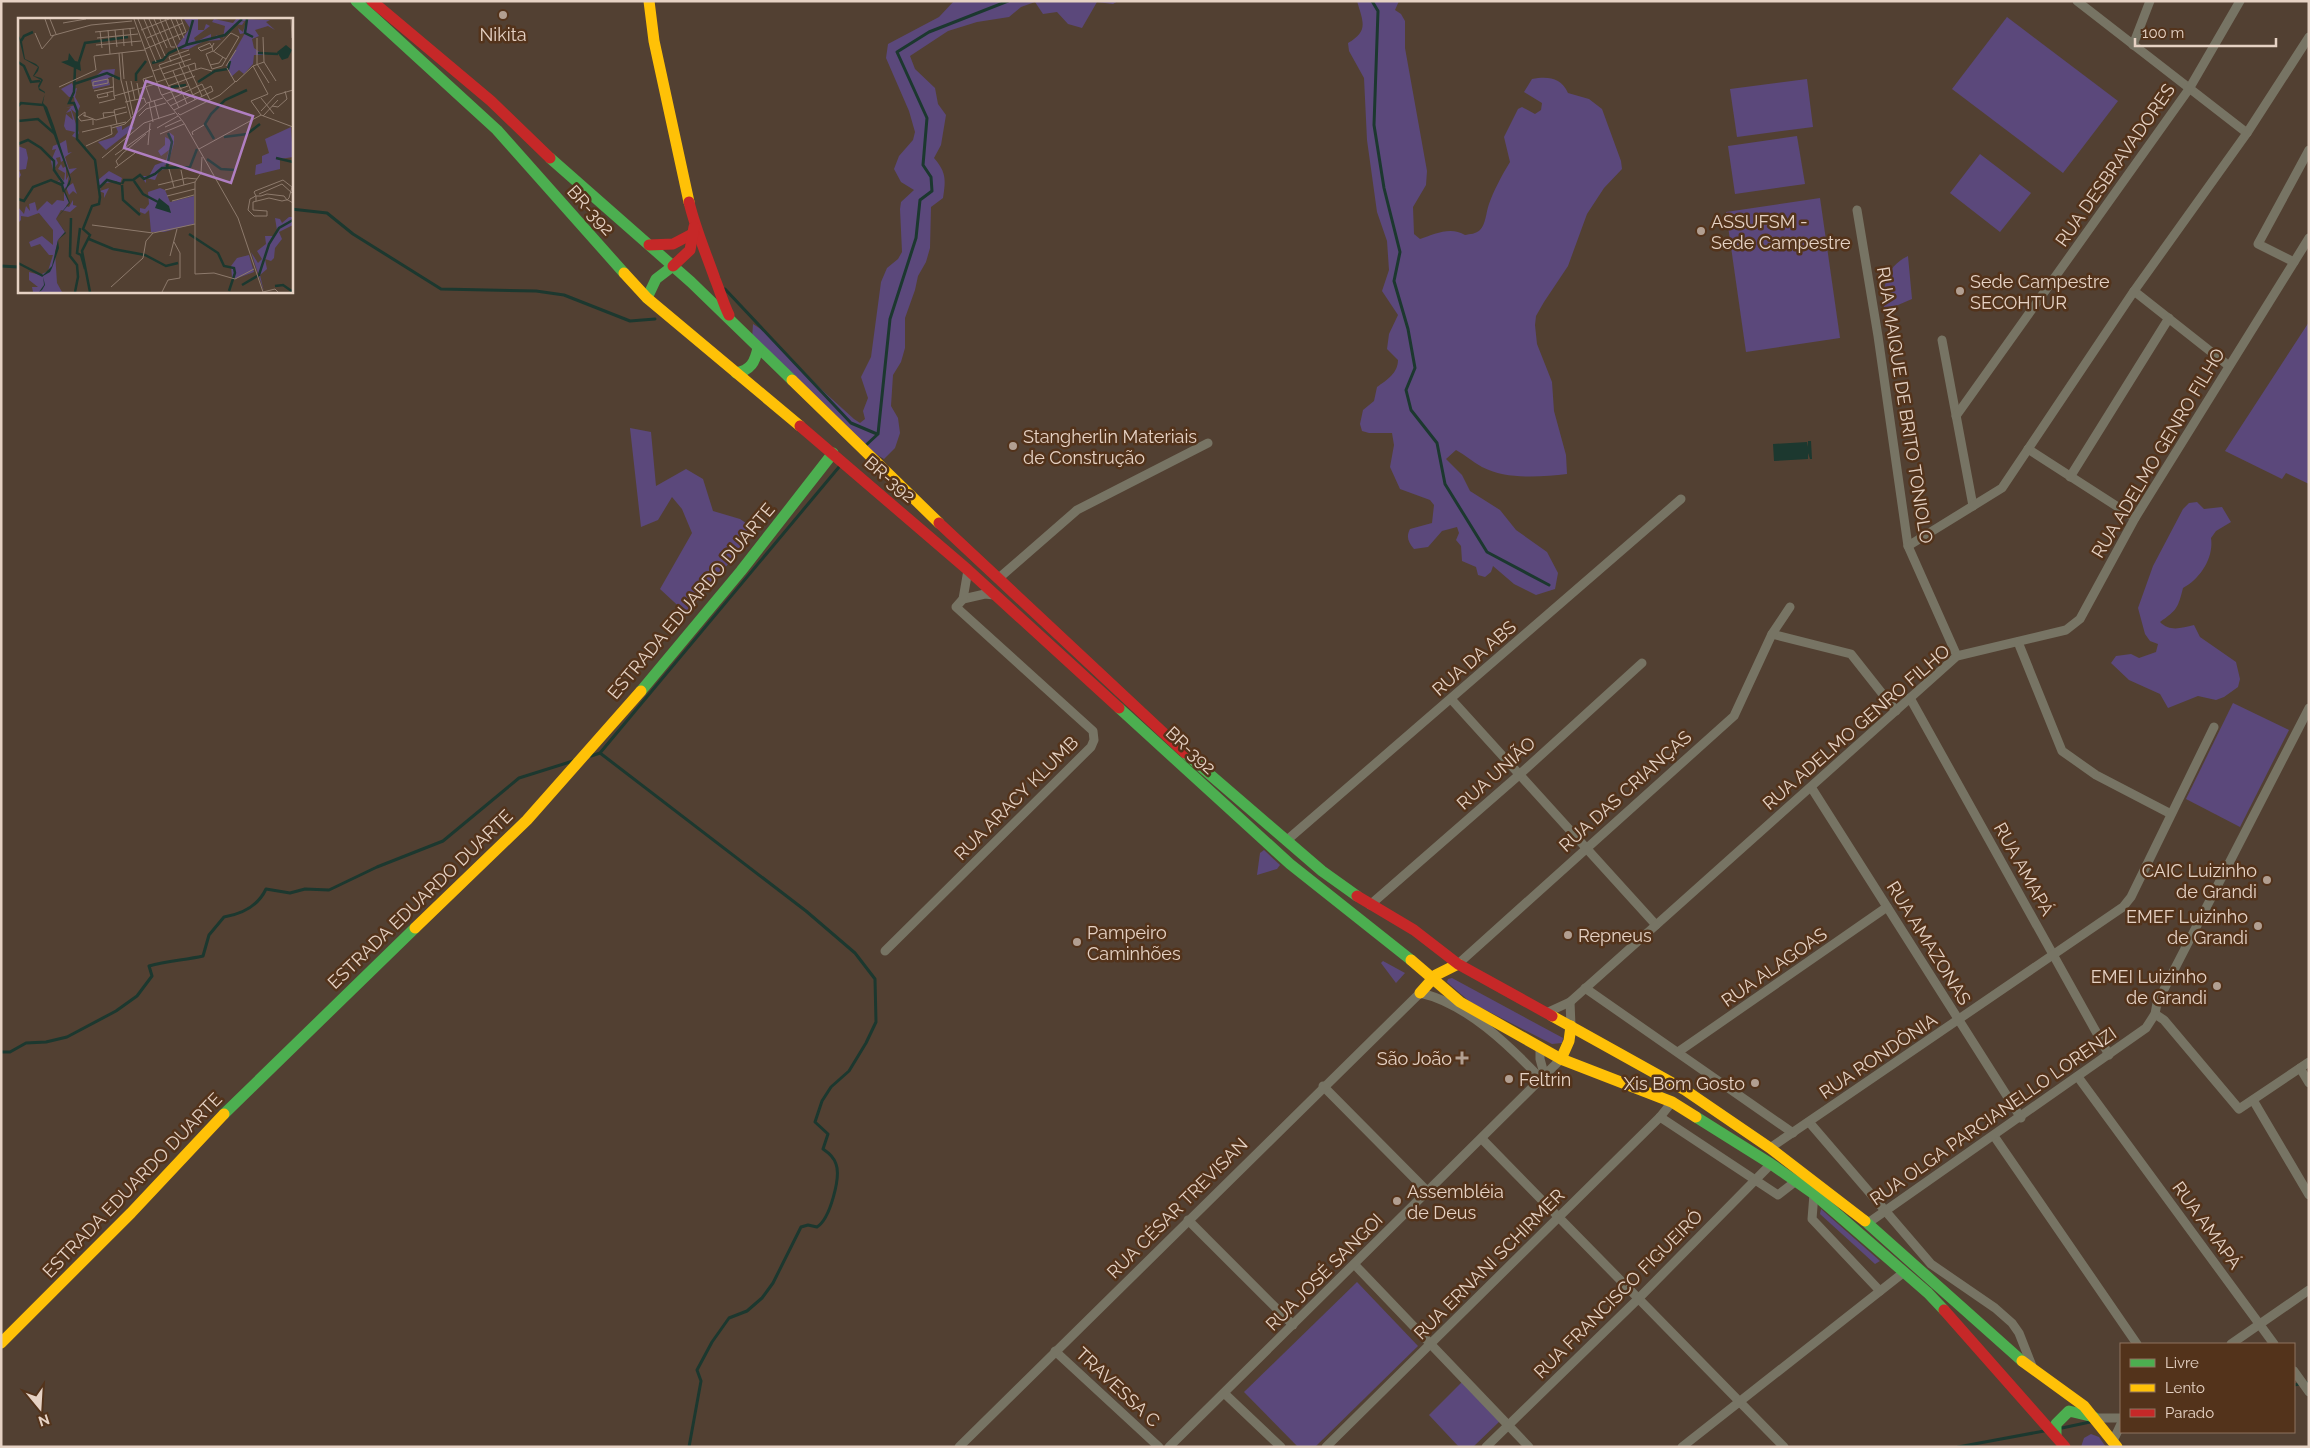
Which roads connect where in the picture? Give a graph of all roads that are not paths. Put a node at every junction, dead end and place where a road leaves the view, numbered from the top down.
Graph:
1 (356, 1) edge
2 (372, 1) edge
3 (649, 1) edge
4 (2077, 1) edge
5 (2150, 1) edge
6 (2240, 1) edge
7 (2309, 37) edge
8 (2132, 45) junction
9 (2189, 88) junction
10 (2247, 133) junction
11 (2309, 150) edge
12 (1857, 210) dead end
13 (694, 229) junction
14 (2309, 238) edge
15 (650, 245) junction
16 (2294, 262) junction
17 (673, 266) junction
18 (2134, 292) junction
19 (647, 298) junction
20 (2168, 318) junction
21 (733, 323) junction
22 (1942, 340) dead end
23 (758, 348) junction
24 (2230, 366) junction
25 (736, 373) junction
26 (1956, 416) junction
27 (1208, 443) dead end
28 (2028, 449) junction
29 (833, 453) junction
30 (2070, 477) junction
31 (1681, 499) dead end
32 (1973, 506) junction
33 (2135, 518) junction
34 (1908, 546) junction
35 (968, 570) junction
36 (999, 578) junction
37 (997, 595) junction
38 (963, 599) junction
39 (1790, 607) dead end
40 (1772, 634) junction
41 (2018, 642) junction
42 (1957, 656) junction
43 (1642, 663) dead end
44 (1910, 698) junction
45 (1452, 699) junction
46 (2309, 708) edge
47 (1896, 711) junction
48 (2214, 727) dead end
49 (1520, 774) junction
50 (1811, 787) junction
51 (2171, 814) junction
52 (1286, 841) junction
53 (1586, 848) junction
54 (1370, 905) junction
55 (1887, 907) junction
56 (1656, 925) junction
57 (886, 951) dead end
58 (2053, 955) junction
59 (1418, 966) junction
60 (1462, 966) junction
61 (1446, 970) junction
62 (1434, 978) junction
63 (1585, 988) junction
64 (1444, 989) junction
65 (1422, 990) junction
66 (1570, 1002) junction
67 (1541, 1012) junction
68 (2155, 1014) junction
69 (1959, 1020) junction
70 (1571, 1026) junction
71 (1540, 1047) junction
72 (1678, 1052) junction
73 (2109, 1055) junction
74 (1561, 1059) junction
75 (2309, 1062) edge
76 (2300, 1068) junction
77 (2078, 1077) junction
78 (1543, 1078) junction
79 (2309, 1083) edge
80 (1323, 1086) junction
81 (2253, 1100) junction
82 (1672, 1102) junction
83 (1660, 1117) junction
84 (2021, 1118) junction
85 (1809, 1122) junction
86 (1793, 1133) junction
87 (1994, 1136) junction
88 (1482, 1139) junction
89 (1770, 1148) junction
90 (1771, 1164) junction
91 (1755, 1180) junction
92 (1796, 1181) junction
93 (1428, 1192) junction
94 (1814, 1194) junction
95 (2309, 1195) edge
96 (1885, 1212) junction
97 (1559, 1218) junction
98 (1188, 1220) junction
99 (1868, 1223) junction
100 (1355, 1265) junction
101 (1903, 1273) junction
102 (1880, 1290) junction
103 (2309, 1290) edge
104 (1639, 1298) junction
105 (2259, 1324) junction
106 (1293, 1326) junction
107 (2019, 1333) junction
108 (1, 1343) edge
109 (2137, 1343) edge
110 (2232, 1343) edge
111 (2273, 1343) edge
112 (1430, 1345) junction
113 (1055, 1351) junction
114 (2012, 1351) junction
115 (2034, 1370) junction
116 (2295, 1372) edge
117 (2309, 1392) edge
118 (1224, 1393) junction
119 (1740, 1402) junction
120 (2096, 1418) junction
121 (2120, 1418) edge
122 (1508, 1425) junction
123 (2120, 1427) edge
124 (2056, 1436) junction
125 (2115, 1444) edge
126 (959, 1447) edge
127 (1159, 1447) edge
128 (1170, 1447) edge
129 (1282, 1447) edge
130 (1326, 1447) edge
131 (1486, 1447) edge
132 (1529, 1447) edge
133 (1682, 1447) edge
134 (1784, 1447) edge
135 (2065, 1447) edge

1 - 19 main road, BR-392
2 - 15 main road, BR-392
3 - 13 main road
4 - 8 street
5 - 8 street
6 - 9 street, RUA DESBRAVADORES
7 - 10 street
8 - 9 street
9 - 10 street
9 - 26 street, RUA DESBRAVADORES
10 - 18 street
11 - 16 street
12 - 34 street, RUA MAIQUE DE BRITO TONIOLO
13 - 15 main road
13 - 17 main road
13 - 21 main road
14 - 16 street, RUA ADELMO GENRO FILHO
15 - 17 main road, BR-392
16 - 24 street, RUA ADELMO GENRO FILHO
17 - 19 main road
17 - 21 main road, BR-392
18 - 20 street
18 - 28 street
19 - 25 main road, BR-392
20 - 24 street
20 - 30 street
21 - 23 main road, BR-392
22 - 26 street
23 - 25 main road
23 - 36 main road, BR-392
24 - 33 street, RUA ADELMO GENRO FILHO
25 - 29 main road, BR-392
26 - 32 street
27 - 36 street
28 - 30 street
28 - 32 street
29 - 35 main road, BR-392
29 - 108 main road, ESTRADA EDUARDO DUARTE
30 - 33 street
31 - 45 street, RUA DA ABS
32 - 34 street
33 - 41 street, RUA ADELMO GENRO FILHO
34 - 42 street, RUA MAIQUE DE BRITO TONIOLO
35 - 37 main road, BR-392
35 - 38 street
36 - 52 main road, BR-392
37 - 38 street
37 - 59 main road, BR-392
38 - 57 street, RUA ARACY KLUMB
39 - 40 street, RUA DAS CRIANÇAS
40 - 47 street
40 - 53 street, RUA DAS CRIANÇAS
41 - 42 street, RUA ADELMO GENRO FILHO
41 - 51 street
42 - 44 street, RUA ADELMO GENRO FILHO
43 - 49 street, RUA UNIÃO
44 - 47 street, RUA ADELMO GENRO FILHO
44 - 58 street, RUA AMAPÁ
45 - 49 street
45 - 52 street, RUA DA ABS
46 - 68 street
47 - 50 street, RUA ADELMO GENRO FILHO
48 - 51 street, RUA RONDÔNIA
49 - 53 street
49 - 54 street, RUA UNIÃO
50 - 55 street, RUA AMAZONAS
50 - 56 street, RUA ADELMO GENRO FILHO
51 - 58 street, RUA RONDÔNIA
52 - 54 main road, BR-392
53 - 56 street
53 - 60 street, RUA DAS CRIANÇAS
54 - 60 main road, BR-392
55 - 69 street, RUA AMAZONAS
55 - 72 street, RUA ALAGOAS
56 - 63 street, RUA ADELMO GENRO FILHO
58 - 69 street, RUA RONDÔNIA
58 - 73 street, RUA AMAPÁ
59 - 62 main road, BR-392
59 - 65 main road
60 - 61 main road
60 - 67 main road, BR-392
61 - 62 main road
61 - 64 main road
62 - 64 main road, BR-392
62 - 65 main road
63 - 66 street, RUA ADELMO GENRO FILHO
63 - 72 street
64 - 65 main road
64 - 71 main road, BR-392
65 - 78 street
65 - 80 street, RUA CÉSAR TREVISAN
66 - 67 street, RUA ADELMO GENRO FILHO
66 - 70 street
67 - 70 main road, BR-392
68 - 73 street, RUA OLGA PARCIANELLO LORENZI
68 - 81 street
69 - 84 street, RUA AMAZONAS
69 - 85 street, RUA RONDÔNIA
70 - 74 main road
70 - 89 main road, BR-392
71 - 74 main road, BR-392
71 - 78 street
72 - 86 street
73 - 77 street, RUA OLGA PARCIANELLO LORENZI
74 - 78 street, RUA JOSÉ SANGOI
74 - 82 main road, BR-392
75 - 76 street
76 - 79 street
76 - 81 street
77 - 84 street, RUA OLGA PARCIANELLO LORENZI
77 - 105 street, RUA AMAPÁ
78 - 88 street, RUA JOSÉ SANGOI
80 - 93 street
80 - 98 street, RUA CÉSAR TREVISAN
81 - 95 street
82 - 83 street, RUA ERNANI SCHIRMER
82 - 90 main road, BR-392
83 - 91 street
83 - 97 street, RUA ERNANI SCHIRMER
84 - 87 street, RUA OLGA PARCIANELLO LORENZI
85 - 86 street, RUA RONDÔNIA
85 - 96 street
86 - 89 street, RUA RONDÔNIA
87 - 96 street, RUA OLGA PARCIANELLO LORENZI
87 - 109 street
88 - 93 street, RUA JOSÉ SANGOI
88 - 97 street
89 - 99 main road, BR-392
90 - 91 street, RUA FRANCISCO FIGUEIRÓ
90 - 92 main road, BR-392
91 - 92 street
91 - 104 street, RUA FRANCISCO FIGUEIRÓ
92 - 94 main road, BR-392
93 - 100 street, RUA JOSÉ SANGOI
94 - 101 main road, BR-392
94 - 102 street
96 - 99 street, RUA OLGA PARCIANELLO LORENZI
96 - 107 street
97 - 104 street
97 - 112 street, RUA ERNANI SCHIRMER
98 - 106 street
98 - 113 street, RUA CÉSAR TREVISAN
99 - 114 main road, BR-392
100 - 106 street, RUA JOSÉ SANGOI
100 - 112 street
101 - 102 street
101 - 124 main road, BR-392
102 - 119 street
103 - 105 street
104 - 119 street
104 - 122 street, RUA FRANCISCO FIGUEIRÓ
105 - 110 street
105 - 111 street, RUA AMAPÁ
106 - 118 street, RUA JOSÉ SANGOI
107 - 114 street
107 - 115 street
112 - 122 street
112 - 130 street, RUA ERNANI SCHIRMER
113 - 126 street, RUA CÉSAR TREVISAN
113 - 127 street, TRAVESSA C
114 - 115 main road, BR-392
115 - 120 main road, BR-392
116 - 117 street
118 - 128 street, RUA JOSÉ SANGOI
118 - 129 street
119 - 133 street
119 - 134 street
120 - 121 street
120 - 124 main road
120 - 125 main road, BR-392
122 - 131 street, RUA FRANCISCO FIGUEIRÓ
122 - 132 street
123 - 125 street
124 - 135 main road, BR-392

